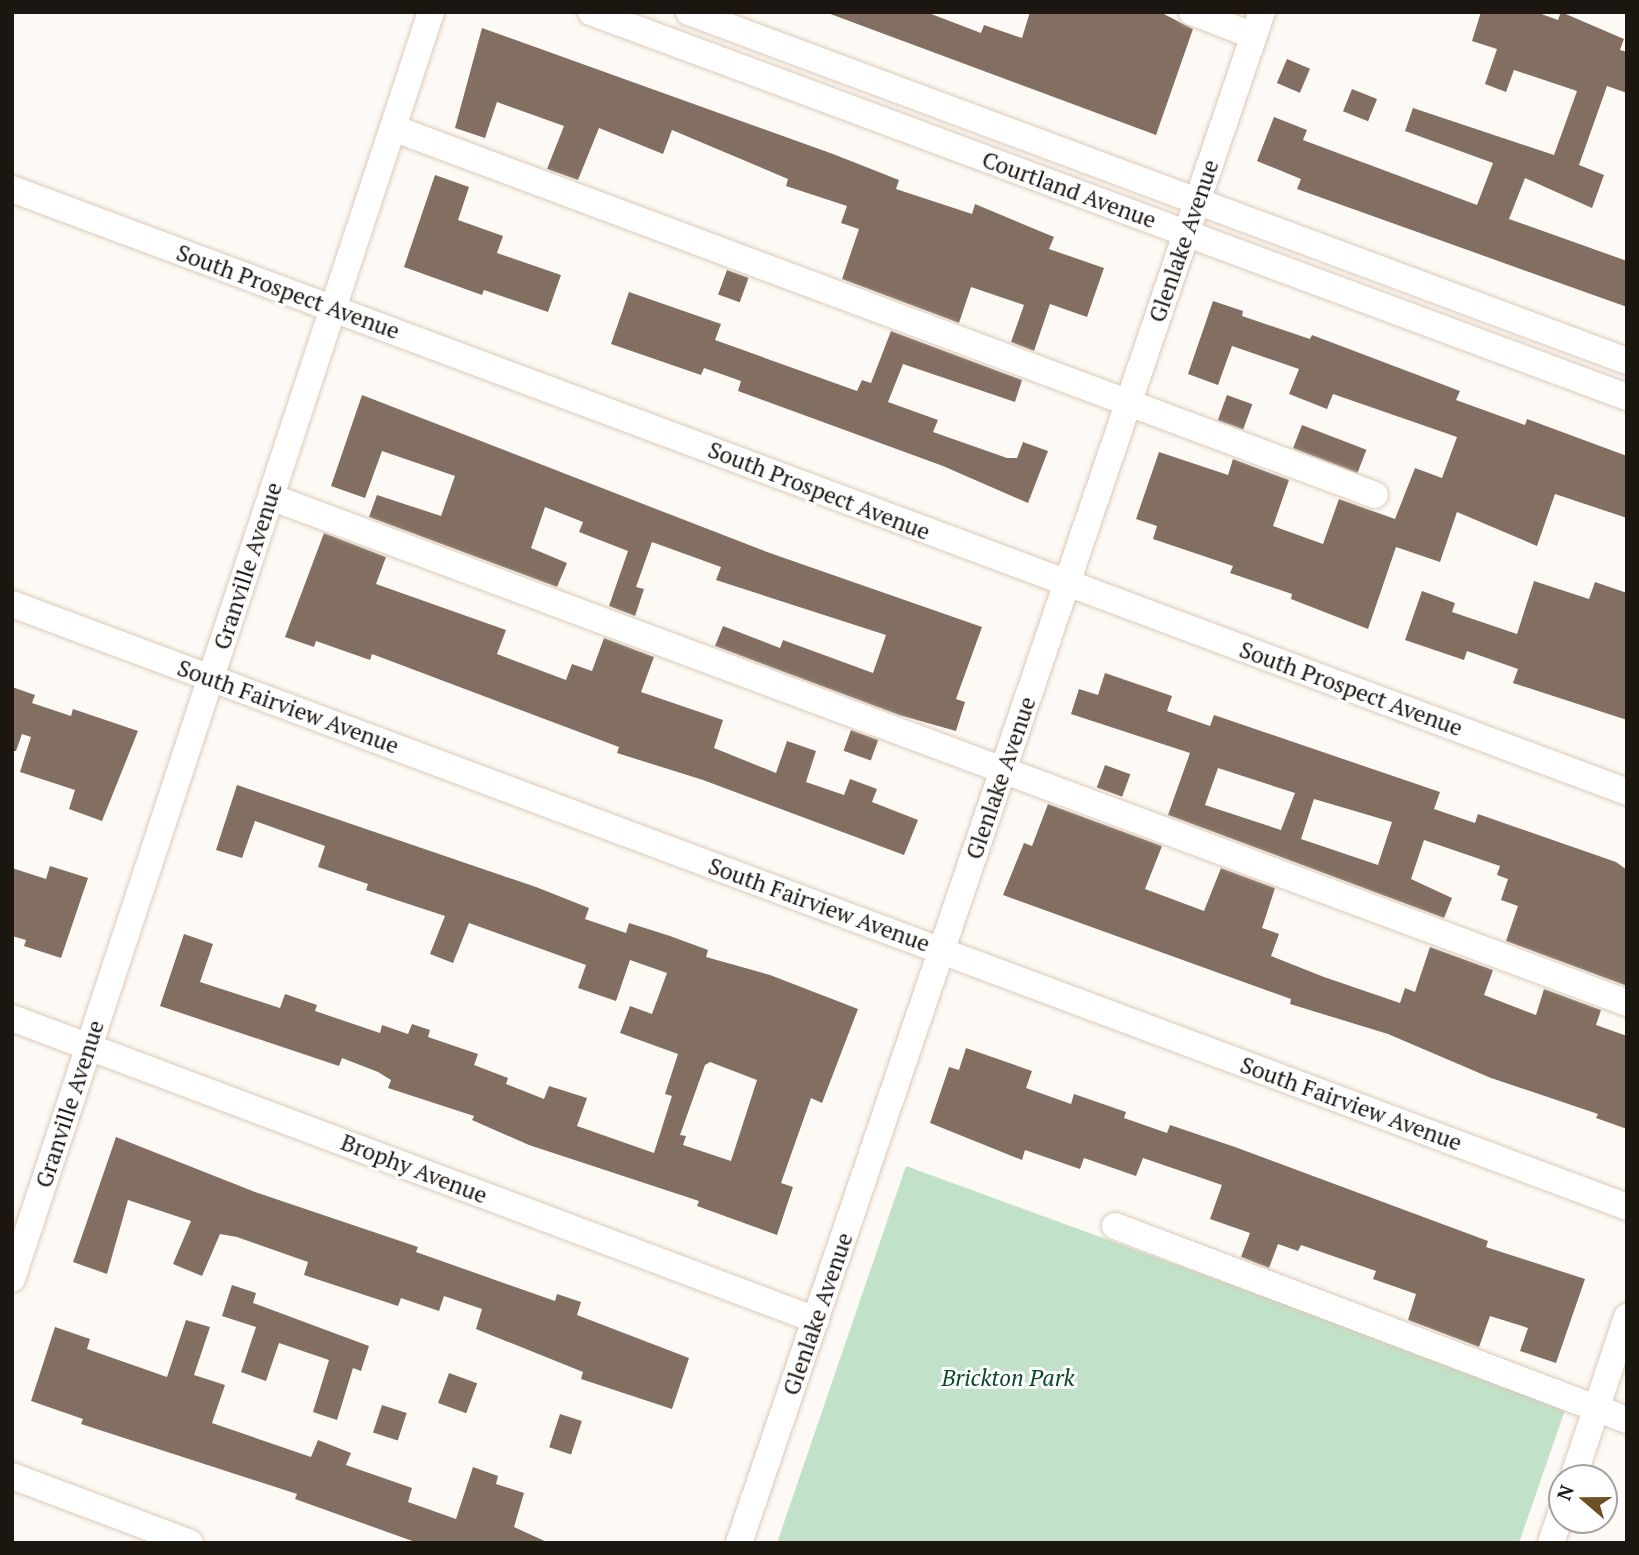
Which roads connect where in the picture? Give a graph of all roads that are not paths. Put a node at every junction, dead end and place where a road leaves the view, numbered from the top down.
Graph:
1 (431, 12) edge
2 (591, 12) edge
3 (689, 12) edge
4 (1192, 12) edge
5 (1258, 24) edge
6 (393, 128) junction
7 (12, 189) edge
8 (1197, 201) junction
9 (1186, 233) junction
10 (333, 309) junction
11 (1627, 361) edge
12 (1627, 397) edge
13 (1129, 401) junction
14 (1375, 495) dead end
15 (271, 497) junction
16 (1067, 583) junction
17 (12, 604) edge
18 (211, 678) junction
19 (1003, 769) junction
20 (1627, 792) edge
21 (942, 951) junction
22 (1627, 1003) edge
23 (12, 1018) edge
24 (89, 1047) junction
25 (1627, 1207) edge
26 (1115, 1226) dead end
27 (12, 1279) edge
28 (1627, 1317) edge
29 (816, 1320) junction
30 (1596, 1409) junction
31 (1627, 1420) edge
32 (1578, 1464) edge
33 (12, 1476) edge
34 (190, 1543) edge
35 (739, 1543) edge

1 - 6 street, Granville Avenue
2 - 9 street, Courtland Avenue
3 - 8 street, Courtland Avenue
4 - 5 street
5 - 8 street, Glenlake Avenue
6 - 10 street, Granville Avenue
6 - 13 street
7 - 10 street, South Prospect Avenue
8 - 9 street, Glenlake Avenue
8 - 11 street, Courtland Avenue
9 - 12 street, Courtland Avenue
9 - 13 street, Glenlake Avenue
10 - 15 street, Granville Avenue
10 - 16 street, South Prospect Avenue
13 - 14 street
13 - 16 street, Glenlake Avenue
15 - 18 street, Granville Avenue
15 - 19 street
16 - 19 street, Glenlake Avenue
16 - 20 street, South Prospect Avenue
17 - 18 street, South Fairview Avenue
18 - 21 street, South Fairview Avenue
18 - 24 street, Granville Avenue
19 - 21 street, Glenlake Avenue
19 - 22 street
21 - 25 street, South Fairview Avenue
21 - 29 street, Glenlake Avenue
23 - 24 street, Brophy Avenue
24 - 27 street, Granville Avenue
24 - 29 street, Brophy Avenue
26 - 30 street
28 - 30 street
29 - 35 street, Glenlake Avenue
30 - 31 street
30 - 32 street
33 - 34 street

